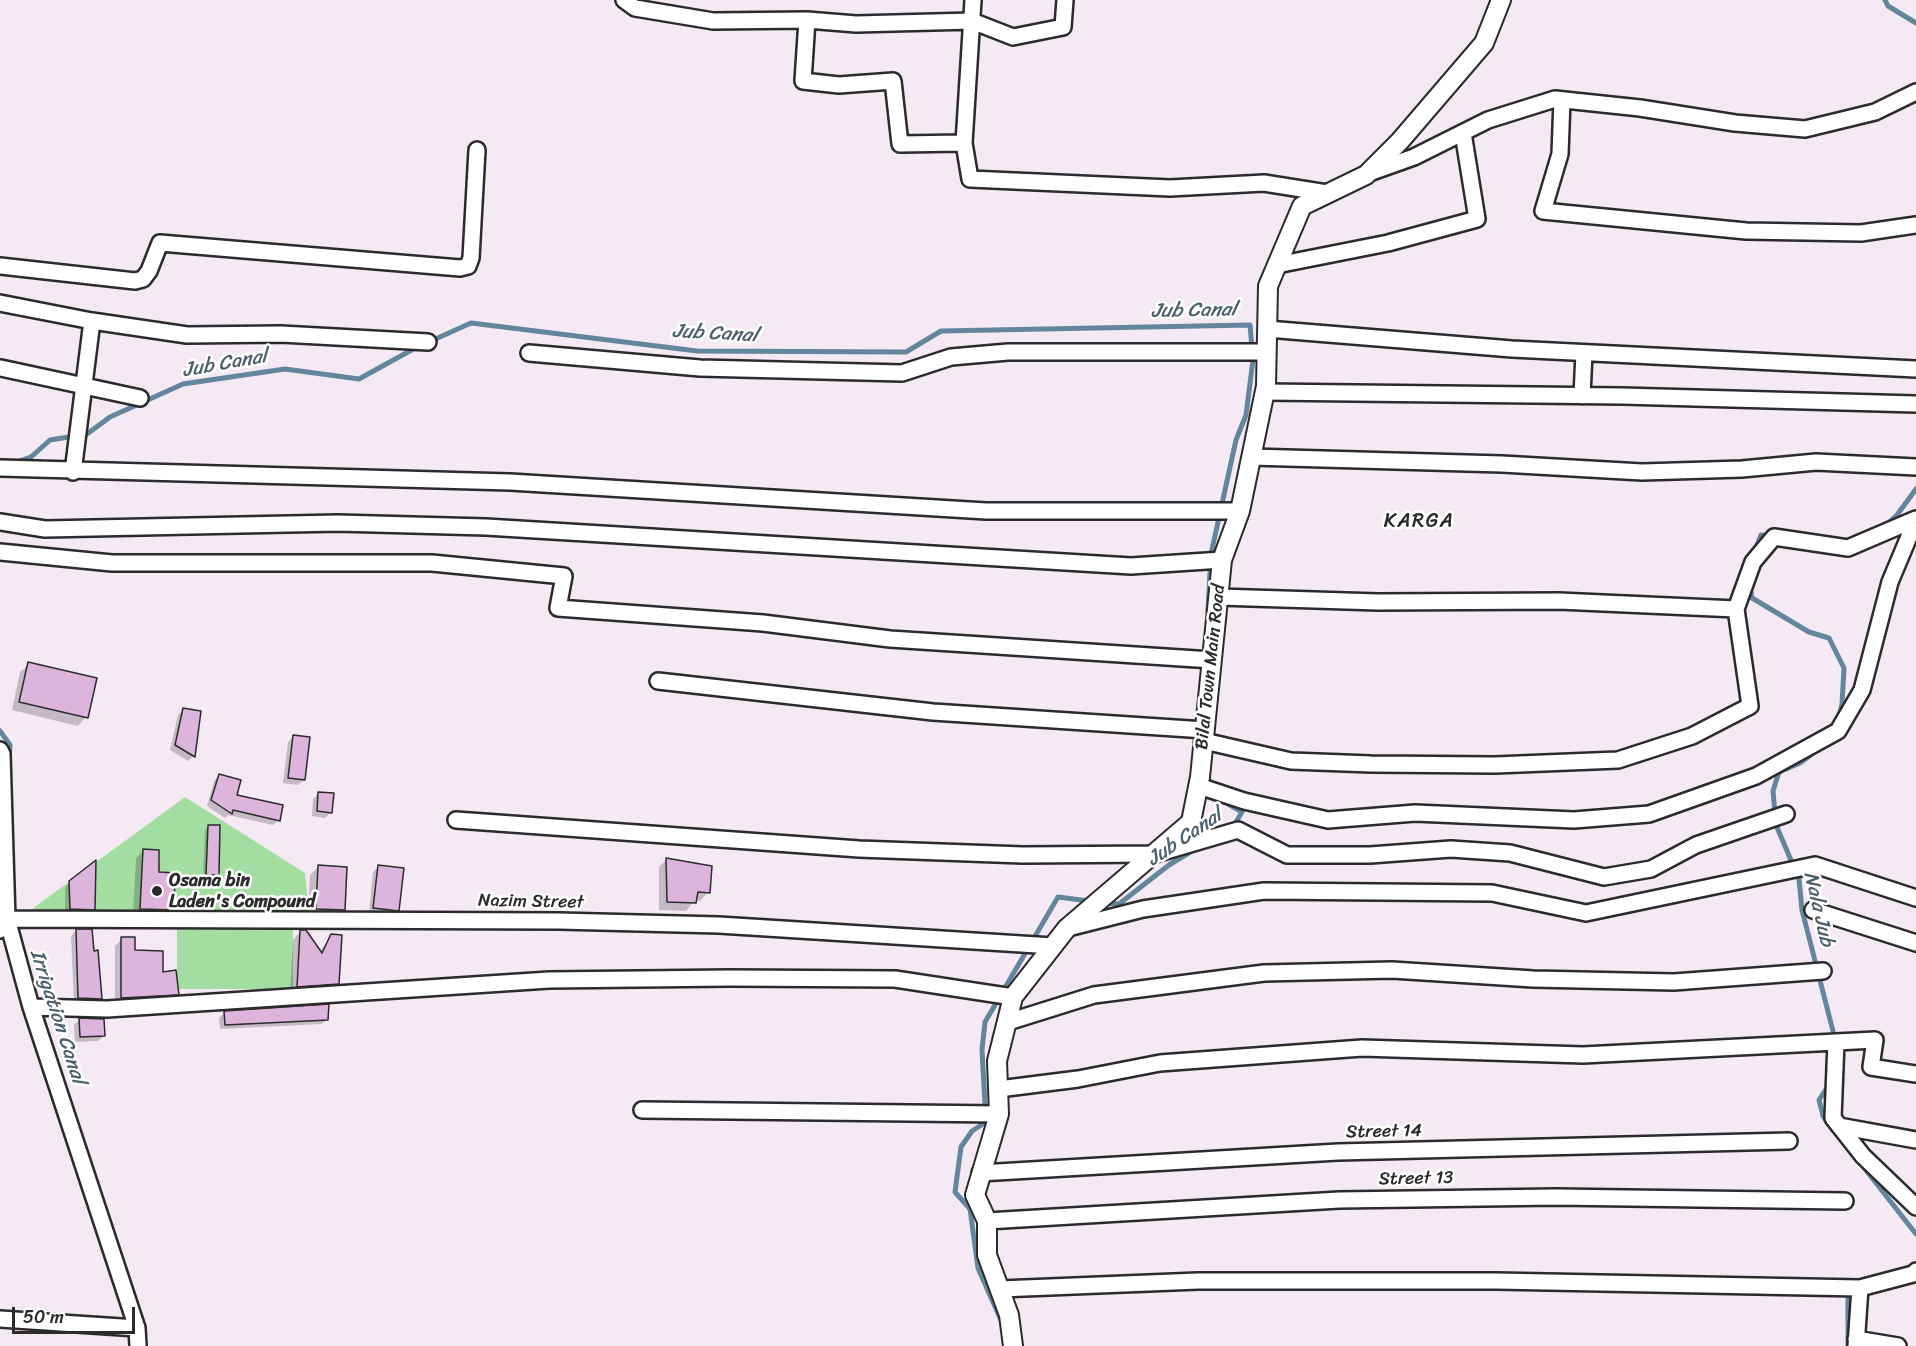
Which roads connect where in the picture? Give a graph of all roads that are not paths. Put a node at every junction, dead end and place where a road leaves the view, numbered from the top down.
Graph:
1 (624, 0) edge
2 (973, 0) edge
3 (1065, 0) edge
4 (1501, 0) edge
5 (807, 20) junction
6 (972, 21) junction
7 (1916, 92) edge
8 (1562, 100) junction
9 (1463, 133) junction
10 (964, 143) junction
11 (477, 150) dead end
12 (1366, 175) junction
13 (1327, 193) junction
14 (1916, 225) edge
15 (1277, 265) junction
16 (0, 266) edge
17 (0, 303) edge
18 (92, 321) junction
19 (1267, 329) junction
20 (428, 342) dead end
21 (1267, 352) junction
22 (529, 353) dead end
23 (1584, 353) junction
24 (1, 368) edge
25 (1916, 369) edge
26 (84, 385) junction
27 (1265, 392) junction
28 (1582, 396) junction
29 (141, 398) dead end
30 (1916, 404) edge
31 (1251, 457) junction
32 (1916, 467) edge
33 (0, 468) edge
34 (73, 472) junction
35 (1240, 511) junction
36 (1916, 520) edge
37 (0, 522) edge
38 (0, 552) edge
39 (1222, 561) junction
40 (1218, 597) junction
41 (1736, 609) junction
42 (1212, 660) junction
43 (658, 681) dead end
44 (1204, 735) junction
45 (0, 750) edge
46 (1199, 786) junction
47 (1786, 814) dead end
48 (456, 820) dead end
49 (1155, 854) junction
50 (1916, 898) edge
51 (1813, 910) dead end
52 (4, 924) edge
53 (1067, 928) junction
54 (1916, 943) edge
55 (1053, 946) junction
56 (1823, 971) dead end
57 (1013, 996) junction
58 (31, 1007) junction
59 (1008, 1022) junction
60 (1836, 1042) junction
61 (1916, 1074) edge
62 (999, 1089) junction
63 (642, 1110) dead end
64 (999, 1114) junction
65 (1839, 1126) junction
66 (1916, 1140) edge
67 (1789, 1141) dead end
68 (980, 1173) junction
69 (1845, 1201) dead end
70 (1916, 1207) edge
71 (987, 1221) junction
72 (1916, 1271) edge
73 (1860, 1288) junction
74 (1000, 1289) junction
75 (0, 1319) edge
76 (137, 1328) junction
77 (1856, 1342) edge
78 (138, 1346) edge
79 (1012, 1346) edge
80 (1898, 1346) edge

1 - 5 street
2 - 6 street
3 - 6 street
4 - 12 street, Bilal Town Main Road
5 - 6 street
5 - 10 street
6 - 10 street
7 - 8 street
8 - 9 street
8 - 14 street
9 - 12 street
9 - 15 street
10 - 13 street
11 - 16 street
12 - 13 street, Bilal Town Main Road
13 - 15 street, Bilal Town Main Road
15 - 19 street, Bilal Town Main Road
17 - 18 street
18 - 20 street
18 - 26 street
19 - 21 street, Bilal Town Main Road
19 - 23 street
21 - 22 street
21 - 27 street, Bilal Town Main Road
23 - 25 street
23 - 28 street
24 - 26 street
26 - 29 street
26 - 34 street
27 - 28 street
27 - 31 street, Bilal Town Main Road
28 - 30 street
31 - 32 street
31 - 35 street, Bilal Town Main Road
33 - 34 street
34 - 35 street
35 - 39 street, Bilal Town Main Road
36 - 41 street
36 - 46 street
37 - 39 street
38 - 42 street
39 - 40 street, Bilal Town Main Road
40 - 41 street
40 - 42 street, Bilal Town Main Road
41 - 44 street
42 - 44 street, Bilal Town Main Road
43 - 44 street
44 - 46 street, Bilal Town Main Road
45 - 52 street
46 - 49 street, Bilal Town Main Road
47 - 49 street
48 - 49 street
49 - 53 street, Bilal Town Main Road
50 - 53 street
51 - 54 street
52 - 55 street, Nazim Street
52 - 58 street
53 - 55 street, Bilal Town Main Road
55 - 57 street, Bilal Town Main Road
56 - 59 street
57 - 58 street
57 - 59 street, Bilal Town Main Road
58 - 76 street
59 - 62 street, Bilal Town Main Road
60 - 61 street
60 - 62 street
60 - 65 street
62 - 64 street, Bilal Town Main Road
63 - 64 street
64 - 68 street, Bilal Town Main Road
65 - 66 street
65 - 70 street
67 - 68 street, Street 14
68 - 71 street, Bilal Town Main Road
69 - 71 street, Street 13
71 - 74 street, Bilal Town Main Road
72 - 73 street
73 - 74 street
73 - 77 street
74 - 79 street, Bilal Town Main Road
75 - 76 street
76 - 78 street
77 - 80 street

